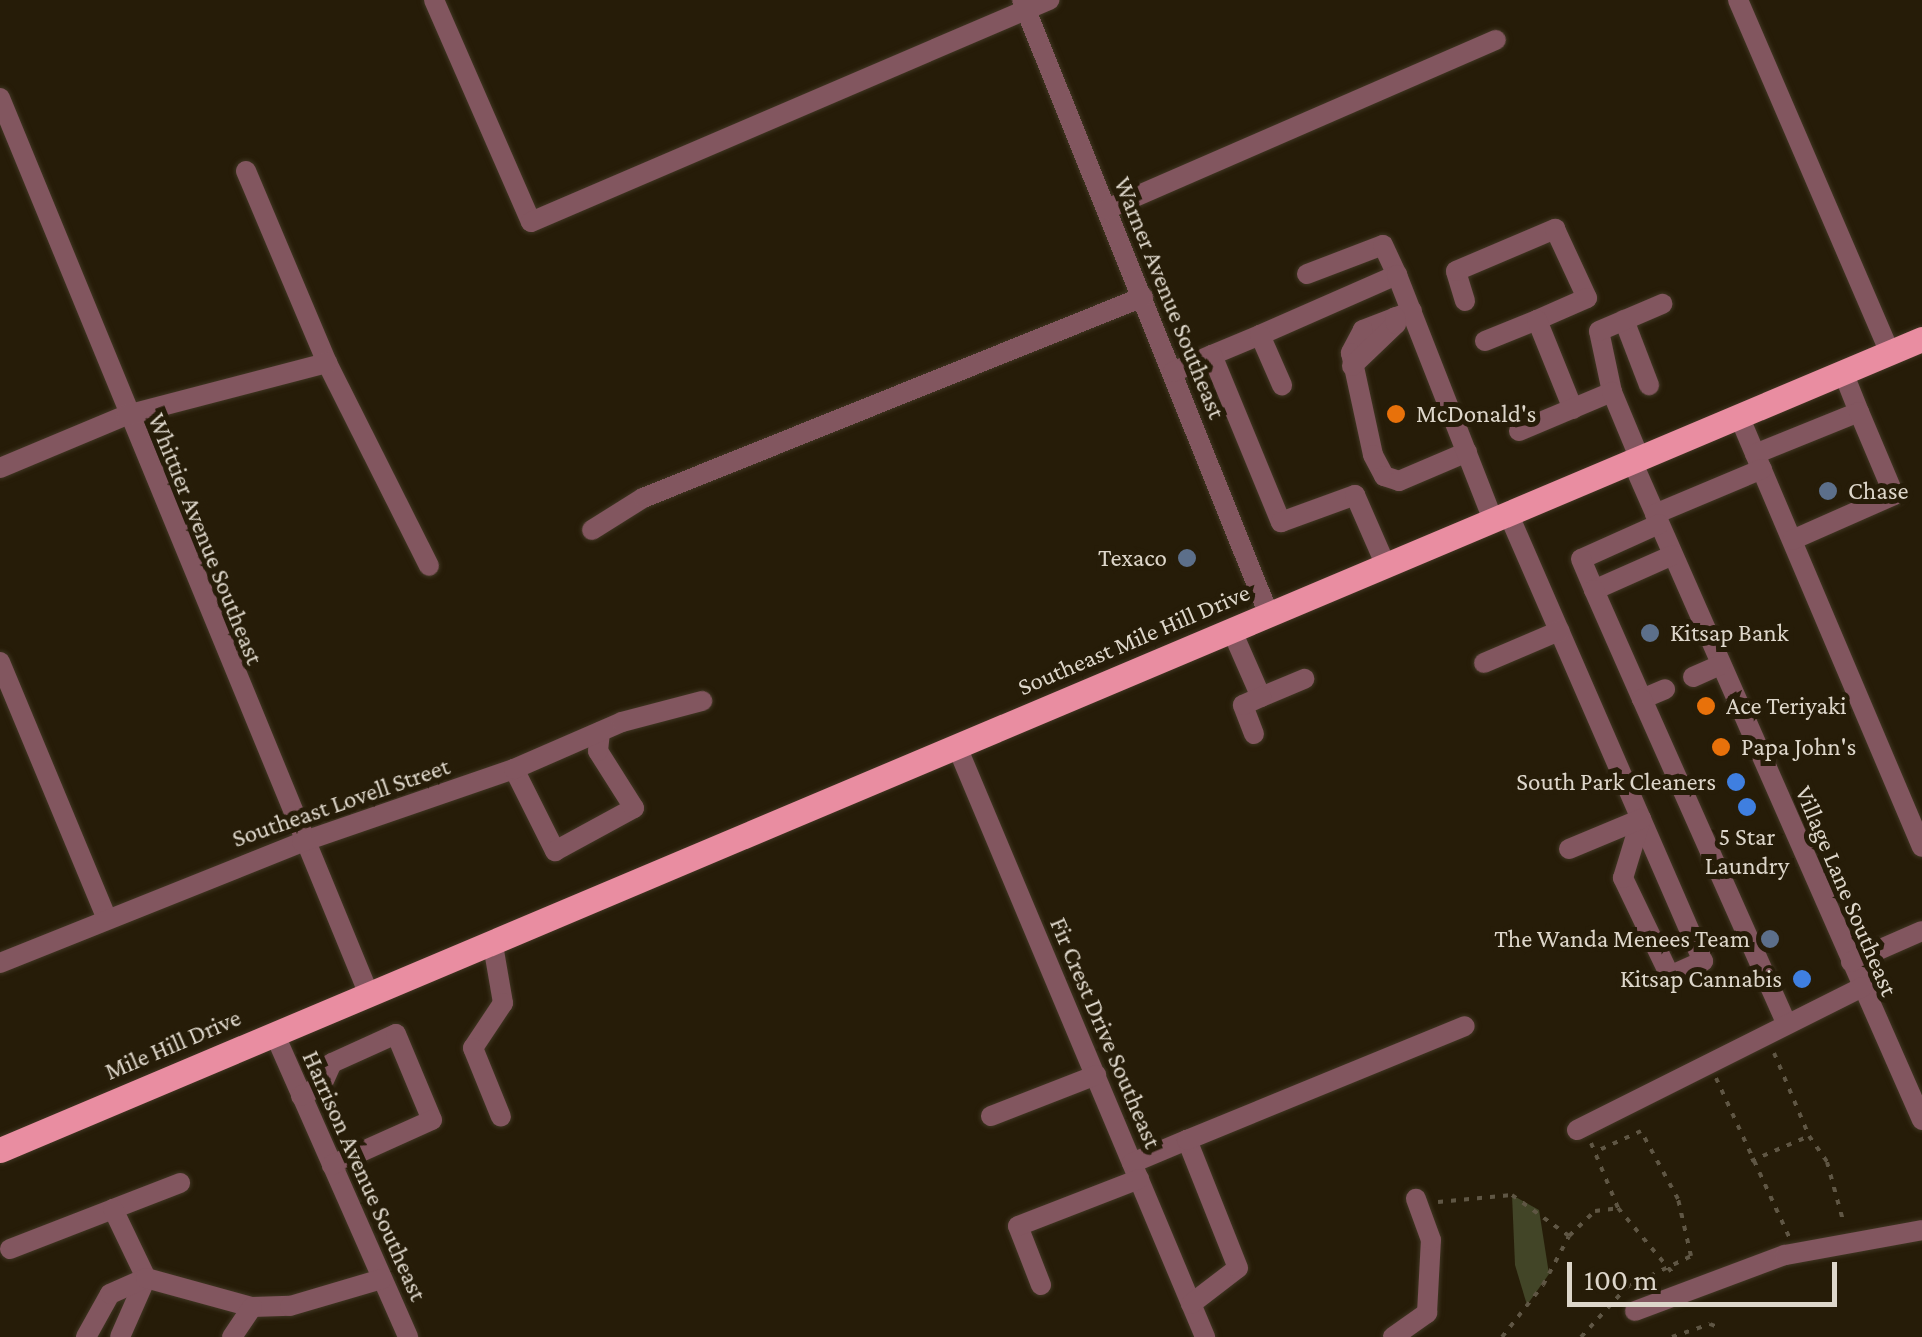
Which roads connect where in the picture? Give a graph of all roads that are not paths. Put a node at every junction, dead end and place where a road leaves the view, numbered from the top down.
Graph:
1 (434, 0) edge
2 (1049, 0) edge
3 (1738, 0) edge
4 (1024, 5) edge
5 (1496, 40) dead end
6 (0, 98) edge
7 (246, 171) dead end
8 (1107, 209) junction
9 (1307, 274) dead end
10 (1397, 275) junction
11 (1143, 297) junction
12 (1587, 298) junction
13 (1465, 301) dead end
14 (1662, 304) dead end
15 (1403, 314) junction
16 (1537, 320) junction
17 (1624, 320) junction
18 (1599, 331) junction
19 (1260, 335) junction
20 (1922, 339) edge
21 (1485, 341) dead end
22 (1890, 353) junction
23 (1212, 355) junction
24 (327, 363) junction
25 (1173, 372) junction
26 (1843, 372) junction
27 (1282, 385) dead end
28 (1649, 385) dead end
29 (1612, 392) junction
30 (1573, 408) junction
31 (1859, 412) junction
32 (128, 415) junction
33 (1739, 416) junction
34 (1519, 431) dead end
35 (1467, 452) junction
36 (1636, 459) junction
37 (1758, 462) junction
38 (0, 468) edge
39 (1500, 517) junction
40 (1657, 519) junction
41 (592, 530) dead end
42 (1792, 540) junction
43 (1673, 555) junction
44 (430, 566) dead end
45 (1386, 566) junction
46 (1594, 590) junction
47 (1269, 615) junction
48 (1232, 630) junction
49 (1560, 632) junction
50 (0, 662) edge
51 (1484, 664) dead end
52 (1720, 664) junction
53 (1693, 677) dead end
54 (1304, 678) dead end
55 (1665, 689) dead end
56 (1262, 697) junction
57 (1642, 699) junction
58 (702, 701) dead end
59 (600, 732) junction
60 (1254, 734) dead end
61 (958, 749) junction
62 (514, 770) junction
63 (1641, 819) junction
64 (302, 842) junction
65 (1569, 848) dead end
66 (1922, 848) edge
67 (106, 917) junction
68 (1922, 931) edge
69 (493, 945) junction
70 (1851, 962) junction
71 (0, 963) edge
72 (1862, 987) junction
73 (370, 997) junction
74 (1786, 1023) junction
75 (1465, 1026) dead end
76 (275, 1035) junction
77 (1096, 1076) junction
78 (302, 1096) junction
79 (1920, 1112) edge
80 (990, 1116) dead end
81 (501, 1117) dead end
82 (1580, 1129) road end
83 (1187, 1140) junction
84 (0, 1150) edge
85 (332, 1166) junction
86 (1136, 1171) junction
87 (180, 1183) dead end
88 (1417, 1203) road end
89 (113, 1209) junction
90 (1922, 1230) edge
91 (10, 1249) dead end
92 (146, 1278) junction
93 (382, 1279) junction
94 (1042, 1285) dead end
95 (1191, 1304) junction
96 (252, 1307) junction
97 (1635, 1311) dead end
98 (86, 1337) edge
99 (120, 1337) edge
100 (232, 1337) edge
101 (408, 1337) edge
102 (1205, 1337) edge
103 (1393, 1337) edge

1 - 4 street
2 - 4 street
3 - 22 street
4 - 8 street, Warner Avenue Southeast
5 - 8 street
6 - 32 street, Whittier Avenue Southeast
7 - 24 street
8 - 11 street, Warner Avenue Southeast
9 - 10 street
10 - 15 street
10 - 19 street
11 - 25 street, Warner Avenue Southeast
11 - 41 street
12 - 13 street, Village Lane Southeast
12 - 16 street
12 - 18 street, Village Lane Southeast
14 - 17 street
15 - 35 street
15 - 35 street
16 - 21 street
16 - 30 street
17 - 18 street
17 - 28 street
18 - 29 street, Village Lane Southeast
19 - 23 street
19 - 27 street
20 - 22 main road, Southeast Mile Hill Drive
22 - 26 main road, Southeast Mile Hill Drive
23 - 25 street
23 - 45 street
24 - 32 street
24 - 44 street
25 - 47 street, Warner Avenue Southeast
26 - 31 street
26 - 33 main road, Southeast Mile Hill Drive
29 - 30 street
29 - 36 street, Village Lane Southeast
30 - 34 street
31 - 37 street
31 - 42 street
32 - 38 street
32 - 64 street, Whittier Avenue Southeast
33 - 36 main road, Southeast Mile Hill Drive
33 - 37 street
35 - 39 street
36 - 39 main road, Southeast Mile Hill Drive
36 - 40 street, Village Lane Southeast
37 - 40 street
37 - 42 street
39 - 45 main road, Southeast Mile Hill Drive
39 - 49 street
40 - 43 street, Village Lane Southeast
40 - 46 street
42 - 66 street
43 - 46 street
43 - 52 street, Village Lane Southeast
45 - 47 main road, Southeast Mile Hill Drive
46 - 57 street
47 - 48 main road, Southeast Mile Hill Drive
48 - 56 street
48 - 61 main road, Southeast Mile Hill Drive
49 - 51 street
49 - 63 street
50 - 67 street
52 - 53 street
52 - 70 street, Village Lane Southeast
54 - 56 street
55 - 57 street
56 - 60 street
57 - 74 street
58 - 59 street, Southeast Lovell Street
59 - 62 street, Southeast Lovell Street
59 - 62 street
61 - 69 main road, Southeast Mile Hill Drive
61 - 77 street, Fir Crest Drive Southeast
62 - 64 street, Southeast Lovell Street
63 - 63 street
63 - 65 street
64 - 67 street, Southeast Lovell Street
64 - 73 street, Whittier Avenue Southeast
67 - 71 street, Southeast Lovell Street
68 - 70 street
69 - 73 main road, Southeast Mile Hill Drive
69 - 81 street
70 - 72 street, Village Lane Southeast
72 - 74 street
72 - 79 street, Village Lane Southeast
73 - 76 main road, Mile Hill Drive
74 - 82 street
75 - 83 street
76 - 78 street, Harrison Avenue Southeast
76 - 84 main road, Mile Hill Drive
77 - 80 street
77 - 86 street, Fir Crest Drive Southeast
78 - 85 street, Harrison Avenue Southeast
78 - 85 street
83 - 86 street
83 - 95 street
85 - 93 street, Harrison Avenue Southeast
86 - 94 street
86 - 95 street, Fir Crest Drive Southeast
87 - 89 street
88 - 103 street
89 - 91 street
89 - 92 street
90 - 97 street
92 - 96 street
92 - 98 street
92 - 99 street
93 - 96 street
93 - 101 street, Harrison Avenue Southeast
95 - 102 street, Fir Crest Drive Southeast
96 - 100 street

